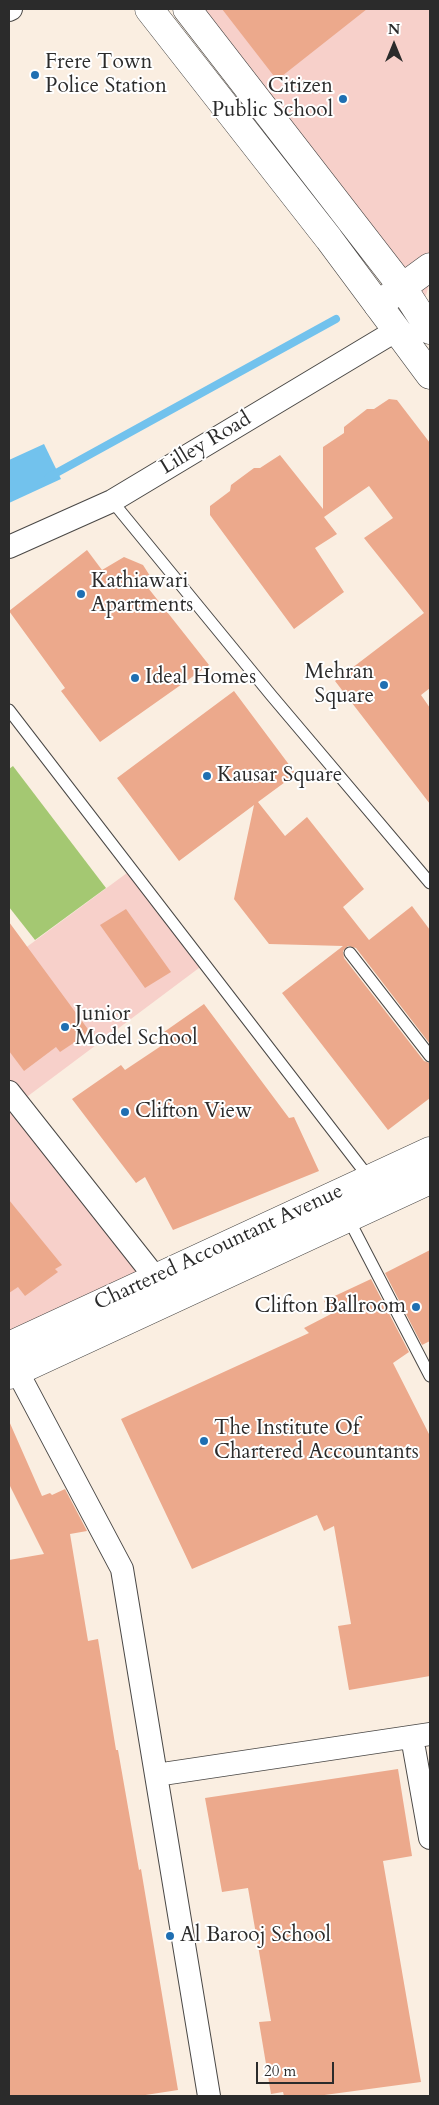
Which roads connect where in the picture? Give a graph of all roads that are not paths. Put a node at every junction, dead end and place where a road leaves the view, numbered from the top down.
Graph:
1 (149, 9) edge
2 (187, 9) edge
3 (430, 267) edge
4 (403, 288) junction
5 (378, 305) junction
6 (417, 327) edge
7 (430, 374) edge
8 (112, 501) junction
9 (9, 547) edge
10 (9, 710) edge
11 (430, 883) edge
12 (350, 954) dead end
13 (430, 1056) edge
14 (9, 1092) edge
15 (430, 1151) edge
16 (370, 1179) junction
17 (430, 1180) edge
18 (348, 1218) junction
19 (154, 1277) junction
20 (11, 1364) edge
21 (430, 1376) edge
22 (421, 1735) edge
23 (156, 1775) junction
24 (430, 1838) edge
25 (209, 2096) edge

1 - 5 street
2 - 4 street
3 - 4 street
4 - 5 street
4 - 6 street
5 - 6 street
6 - 7 street
6 - 8 street, Lilley Road
8 - 9 street, Lilley Road
8 - 11 lane
10 - 16 lane
12 - 13 lane
14 - 19 street
15 - 16 street, Chartered Accountant Avenue
16 - 19 street, Chartered Accountant Avenue
17 - 18 street, Chartered Accountant Avenue
18 - 20 street, Chartered Accountant Avenue
18 - 21 lane
19 - 20 street, Chartered Accountant Avenue
20 - 23 street
22 - 23 street
22 - 24 street
23 - 25 street

